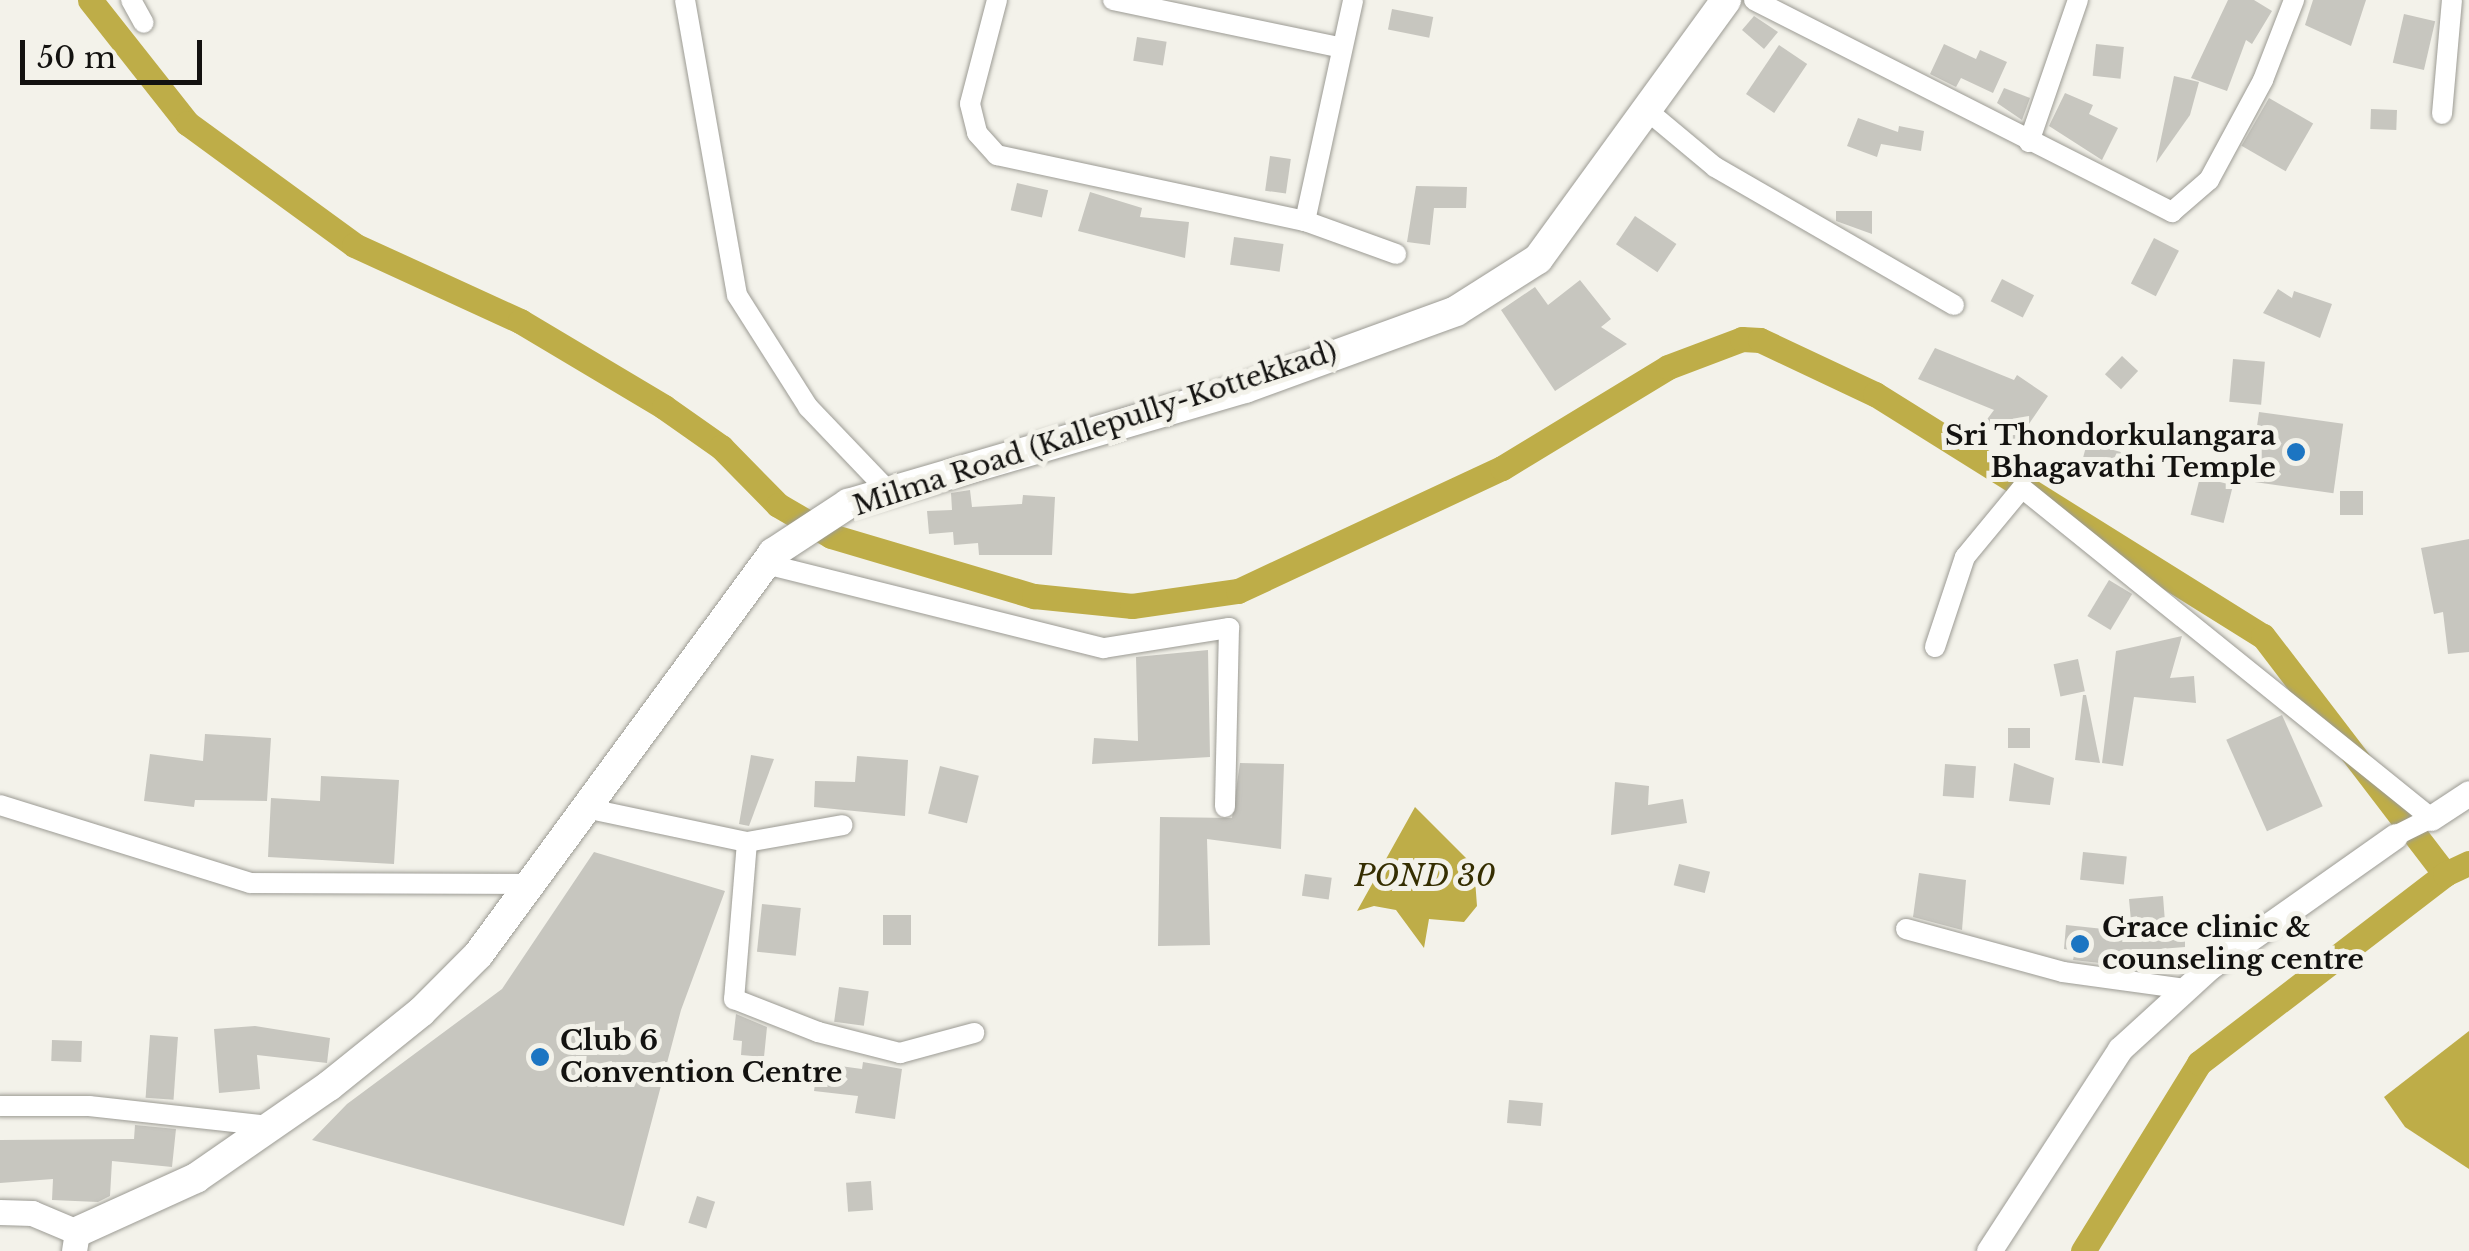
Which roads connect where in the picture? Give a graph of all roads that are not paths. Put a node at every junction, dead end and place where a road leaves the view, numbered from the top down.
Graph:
1 (130, 0) edge
2 (685, 0) edge
3 (997, 0) edge
4 (1113, 0) edge
5 (1354, 0) edge
6 (1726, 0) edge
7 (1754, 0) edge
8 (2078, 0) edge
9 (2294, 0) edge
10 (2452, 0) edge
11 (144, 23) dead end
12 (1342, 48) junction
13 (1644, 107) junction
14 (2442, 114) dead end
15 (2029, 142) junction
16 (1304, 222) junction
17 (1396, 254) dead end
18 (1954, 305) dead end
19 (891, 494) junction
20 (770, 559) junction
21 (1935, 647) dead end
22 (2469, 793) edge
23 (0, 805) edge
24 (1225, 807) dead end
25 (590, 809) junction
26 (2431, 818) junction
27 (843, 825) dead end
28 (2396, 836) joint
29 (748, 842) junction
30 (532, 884) junction
31 (1906, 929) dead end
32 (2185, 989) junction
33 (974, 1033) dead end
34 (0, 1106) edge
35 (269, 1126) junction
36 (0, 1212) edge
37 (76, 1242) edge
38 (1989, 1251) edge

1 - 11 street
2 - 19 street
3 - 16 street
4 - 12 street
5 - 12 street
6 - 13 main road, Milma Road (Kallepully-Kottekkad)
7 - 15 street
8 - 15 street
9 - 15 street
10 - 14 street
12 - 16 street
13 - 18 street
13 - 19 main road, Milma Road (Kallepully-Kottekkad)
16 - 17 street
19 - 20 main road, Milma Road (Kallepully-Kottekkad)
20 - 24 street
20 - 25 main road, Milma Road (Kallepully-Kottekkad)
21 - 26 street
22 - 26 street
23 - 30 street
25 - 29 street
25 - 30 main road, Milma Road (Kallepully-Kottekkad)
26 - 28 street
27 - 29 street
28 - 32 street
29 - 33 street
30 - 35 main road, Milma Road (Kallepully-Kottekkad)
31 - 32 street
32 - 38 street
34 - 35 street
35 - 37 main road, Milma Road (Kallepully-Kottekkad)
36 - 37 street

